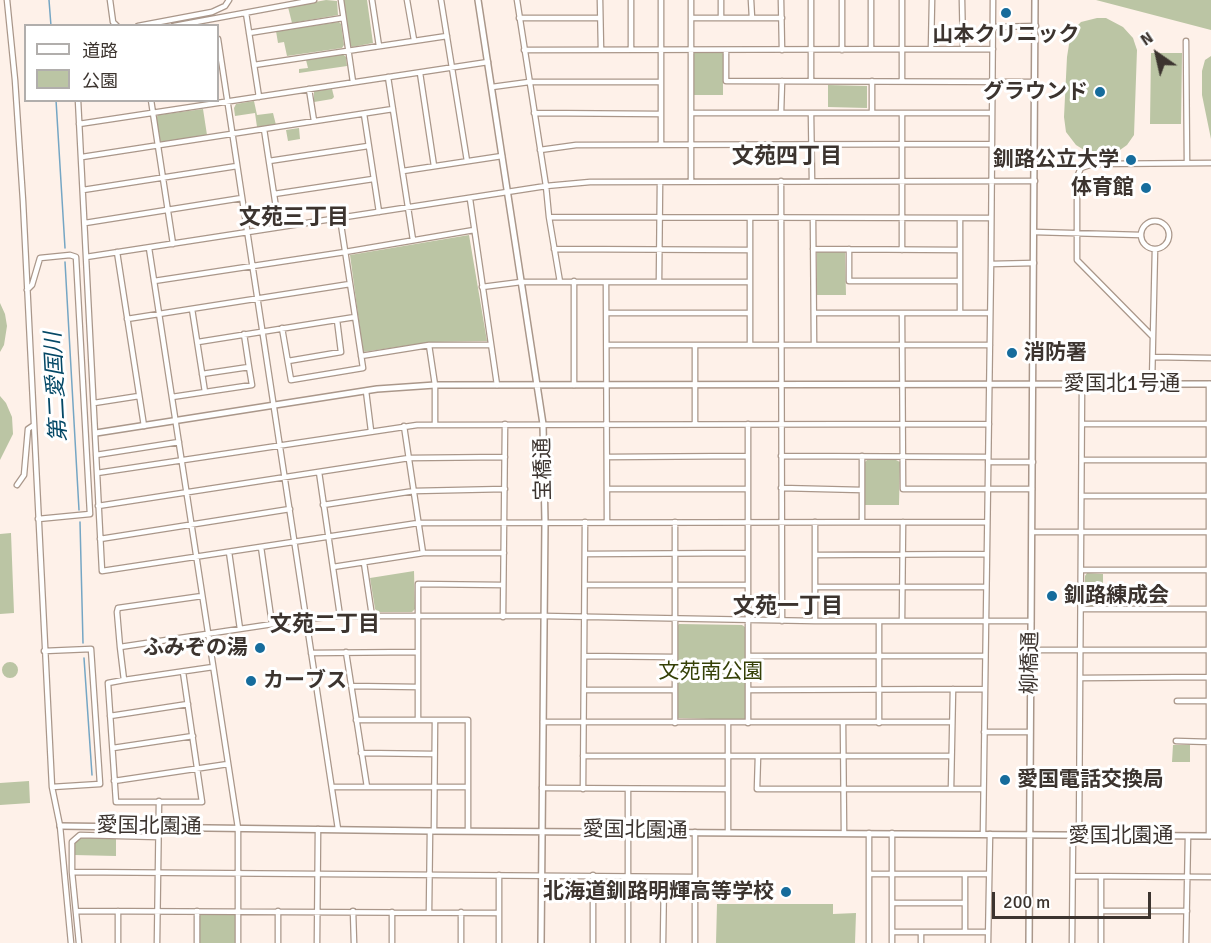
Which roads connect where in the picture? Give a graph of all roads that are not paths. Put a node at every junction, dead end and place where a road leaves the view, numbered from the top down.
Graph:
1 (7, 0) edge
2 (110, 0) edge
3 (229, 0) edge
4 (314, 0) edge
5 (341, 0) edge
6 (372, 0) edge
7 (407, 0) edge
8 (441, 0) edge
9 (478, 0) edge
10 (517, 0) edge
11 (600, 0) edge
12 (631, 0) edge
13 (661, 0) edge
14 (691, 0) edge
15 (721, 0) edge
16 (751, 0) edge
17 (782, 0) edge
18 (811, 0) edge
19 (842, 0) edge
20 (871, 0) edge
21 (902, 0) edge
22 (932, 0) edge
23 (962, 0) edge
24 (993, 0) edge
25 (1035, 0) edge
26 (246, 13) junction
27 (214, 18) junction
28 (343, 18) junction
29 (519, 18) junction
30 (600, 18) junction
31 (691, 18) junction
32 (721, 18) junction
33 (752, 18) junction
34 (782, 18) junction
35 (115, 24) edge
36 (149, 24) edge
37 (184, 24) edge
38 (216, 24) edge
39 (1036, 26) junction
40 (993, 27) junction
41 (249, 33) junction
42 (447, 36) junction
43 (414, 40) junction
44 (1186, 41) dead end
45 (380, 46) junction
46 (902, 49) junction
47 (931, 49) junction
48 (963, 49) junction
49 (993, 49) junction
50 (348, 50) junction
51 (524, 50) junction
52 (601, 50) junction
53 (631, 50) junction
54 (660, 50) junction
55 (691, 50) junction
56 (726, 50) junction
57 (782, 50) junction
58 (812, 50) junction
59 (842, 50) junction
60 (871, 50) junction
61 (219, 54) edge
62 (488, 62) junction
63 (254, 65) junction
64 (452, 68) junction
65 (220, 70) edge
66 (420, 73) junction
67 (388, 78) junction
68 (529, 81) junction
69 (782, 81) junction
70 (812, 81) junction
71 (872, 81) junction
72 (902, 81) junction
73 (992, 81) junction
74 (353, 82) junction
75 (661, 82) junction
76 (1036, 82) junction
77 (492, 87) junction
78 (309, 89) junction
79 (259, 97) junction
80 (78, 102) edge
81 (151, 102) edge
82 (227, 102) junction
83 (393, 109) junction
84 (153, 113) junction
85 (691, 113) junction
86 (781, 113) junction
87 (811, 113) junction
88 (872, 113) junction
89 (902, 113) junction
90 (992, 113) junction
91 (364, 114) junction
92 (534, 114) junction
93 (661, 114) junction
94 (314, 121) junction
95 (79, 124) junction
96 (264, 129) junction
97 (232, 134) junction
98 (812, 144) junction
99 (902, 144) junction
100 (991, 144) junction
101 (661, 145) junction
102 (691, 145) junction
103 (157, 146) junction
104 (368, 146) junction
105 (540, 150) junction
106 (502, 156) junction
107 (82, 157) junction
108 (269, 161) junction
109 (467, 161) junction
110 (1187, 163) junction
111 (1211, 163) edge
112 (237, 166) junction
113 (434, 166) junction
114 (403, 171) junction
115 (162, 178) junction
116 (373, 179) junction
117 (781, 181) junction
118 (812, 181) junction
119 (902, 181) junction
120 (991, 181) junction
121 (1035, 181) junction
122 (660, 182) junction
123 (691, 182) junction
124 (546, 186) junction
125 (83, 190) junction
126 (508, 192) junction
127 (274, 194) junction
128 (242, 198) junction
129 (470, 199) junction
130 (409, 208) junction
131 (167, 211) junction
132 (379, 212) junction
133 (549, 217) junction
134 (902, 217) junction
135 (340, 218) junction
136 (661, 218) junction
137 (750, 218) junction
138 (781, 218) junction
139 (813, 218) junction
140 (960, 218) junction
141 (991, 218) junction
142 (85, 223) junction
143 (279, 227) junction
144 (474, 230) junction
145 (247, 232) junction
146 (1034, 232) junction
147 (1076, 234) junction
148 (1141, 235) junction
149 (413, 240) junction
150 (173, 244) junction
151 (149, 248) junction
152 (554, 249) junction
153 (813, 249) junction
154 (849, 249) junction
155 (1155, 249) junction
156 (658, 250) junction
157 (749, 250) junction
158 (902, 250) junction
159 (960, 250) junction
160 (117, 252) junction
161 (345, 252) junction
162 (86, 257) junction
163 (1034, 263) junction
164 (991, 264) junction
165 (252, 266) junction
166 (154, 281) junction
167 (574, 281) junction
168 (659, 281) junction
169 (960, 281) junction
170 (521, 282) junction
171 (560, 282) junction
172 (606, 282) junction
173 (749, 282) junction
174 (350, 284) junction
175 (482, 287) junction
176 (27, 290) junction
177 (258, 299) junction
178 (192, 309) junction
179 (607, 313) junction
180 (749, 313) junction
181 (814, 313) junction
182 (902, 313) junction
183 (960, 313) junction
184 (990, 313) junction
185 (159, 314) junction
186 (355, 317) junction
187 (127, 319) junction
188 (337, 320) junction
189 (282, 328) junction
190 (263, 331) junction
191 (243, 334) junction
192 (1153, 338) junction
193 (198, 342) junction
194 (429, 345) junction
195 (491, 345) junction
196 (607, 345) junction
197 (694, 345) junction
198 (750, 345) junction
199 (781, 345) junction
200 (814, 345) junction
201 (902, 345) junction
202 (990, 345) junction
203 (361, 356) junction
204 (1153, 357) junction
205 (1211, 358) edge
206 (288, 361) junction
207 (249, 367) junction
208 (202, 374) junction
209 (990, 383) junction
210 (1152, 383) junction
211 (1033, 384) junction
212 (1082, 384) junction
213 (1210, 384) edge
214 (435, 385) junction
215 (497, 385) junction
216 (538, 385) junction
217 (574, 385) junction
218 (607, 385) junction
219 (695, 385) junction
220 (781, 385) junction
221 (902, 385) junction
222 (366, 391) junction
223 (205, 392) junction
224 (139, 396) junction
225 (172, 397) junction
226 (94, 404) junction
227 (274, 406) junction
228 (176, 421) junction
229 (505, 424) junction
230 (543, 424) junction
231 (695, 424) junction
232 (748, 424) junction
233 (781, 424) junction
234 (903, 424) junction
235 (989, 424) junction
236 (1083, 424) junction
237 (1210, 424) edge
238 (34, 425) junction
239 (435, 425) junction
240 (607, 425) junction
241 (144, 426) junction
242 (404, 426) junction
243 (371, 431) junction
244 (96, 433) junction
245 (179, 442) junction
246 (280, 445) junction
247 (96, 455) junction
248 (748, 456) junction
249 (781, 456) junction
250 (862, 456) junction
251 (902, 456) junction
252 (505, 457) junction
253 (607, 457) junction
254 (409, 458) junction
255 (988, 459) junction
256 (1082, 460) junction
257 (1208, 460) junction
258 (182, 461) junction
259 (1032, 462) junction
260 (319, 472) junction
261 (97, 473) junction
262 (285, 477) junction
263 (17, 485) dead end
264 (781, 488) junction
265 (505, 489) junction
266 (607, 489) junction
267 (748, 489) junction
268 (1032, 489) junction
269 (862, 490) junction
270 (987, 490) junction
271 (414, 491) junction
272 (187, 493) junction
273 (1082, 496) junction
274 (1208, 496) junction
275 (323, 505) junction
276 (98, 506) junction
277 (290, 509) junction
278 (38, 519) junction
279 (504, 522) junction
280 (545, 522) junction
281 (585, 522) junction
282 (607, 522) junction
283 (675, 522) junction
284 (748, 522) junction
285 (781, 522) junction
286 (815, 522) junction
287 (862, 522) junction
288 (903, 522) junction
289 (987, 522) junction
290 (418, 523) junction
291 (191, 525) junction
292 (1032, 532) junction
293 (1210, 532) edge
294 (1082, 533) junction
295 (329, 536) junction
296 (100, 538) junction
297 (295, 542) junction
298 (261, 547) junction
299 (229, 552) junction
300 (423, 553) junction
301 (504, 553) junction
302 (748, 553) junction
303 (585, 554) junction
304 (675, 554) junction
305 (902, 554) junction
306 (986, 554) junction
307 (815, 555) junction
308 (196, 557) junction
309 (364, 562) junction
310 (333, 567) junction
311 (1082, 570) junction
312 (1210, 570) edge
313 (503, 585) junction
314 (585, 585) junction
315 (748, 585) junction
316 (675, 586) junction
317 (902, 586) junction
318 (815, 587) junction
319 (985, 587) junction
320 (202, 596) junction
321 (1081, 609) junction
322 (1210, 609) edge
323 (340, 616) junction
324 (372, 616) junction
325 (544, 616) junction
326 (418, 617) junction
327 (503, 617) junction
328 (585, 617) junction
329 (306, 619) junction
330 (675, 619) junction
331 (748, 620) junction
332 (782, 621) junction
333 (815, 621) junction
334 (879, 621) junction
335 (902, 621) junction
336 (985, 621) junction
337 (1031, 621) junction
338 (272, 624) junction
339 (240, 629) junction
340 (208, 634) junction
341 (120, 647) junction
342 (1031, 650) junction
343 (1081, 650) junction
344 (1210, 650) edge
345 (44, 651) junction
346 (311, 652) junction
347 (346, 652) junction
348 (418, 652) junction
349 (584, 656) junction
350 (748, 656) junction
351 (879, 656) junction
352 (984, 656) junction
353 (675, 657) junction
354 (213, 667) junction
355 (183, 672) junction
356 (1208, 677) junction
357 (1080, 678) junction
358 (124, 681) junction
359 (351, 686) junction
360 (418, 687) junction
361 (878, 689) junction
362 (952, 689) junction
363 (984, 689) junction
364 (584, 690) junction
365 (675, 690) junction
366 (748, 690) junction
367 (1177, 701) dead end
368 (1210, 701) edge
369 (188, 704) junction
370 (110, 716) junction
371 (356, 720) junction
372 (418, 720) junction
373 (435, 720) junction
374 (952, 722) junction
375 (543, 723) junction
376 (583, 723) junction
377 (675, 723) junction
378 (728, 723) junction
379 (748, 723) junction
380 (843, 723) junction
381 (879, 723) junction
382 (984, 732) junction
383 (1030, 732) junction
384 (193, 736) junction
385 (1176, 741) dead end
386 (1210, 742) edge
387 (113, 748) junction
388 (361, 753) junction
389 (435, 754) junction
390 (583, 756) junction
391 (728, 756) junction
392 (758, 756) junction
393 (844, 756) junction
394 (951, 756) junction
395 (228, 764) junction
396 (198, 768) junction
397 (114, 781) junction
398 (1210, 782) edge
399 (52, 787) junction
400 (332, 787) junction
401 (367, 787) junction
402 (434, 787) junction
403 (468, 787) junction
404 (542, 788) junction
405 (583, 789) junction
406 (628, 789) junction
407 (727, 789) junction
408 (844, 789) junction
409 (951, 789) junction
410 (983, 789) junction
411 (159, 801) junction
412 (60, 826) junction
413 (159, 828) junction
414 (238, 828) junction
415 (318, 829) junction
416 (338, 829) junction
417 (468, 830) junction
418 (432, 831) junction
419 (541, 831) junction
420 (629, 831) junction
421 (695, 832) junction
422 (729, 832) junction
423 (844, 833) junction
424 (869, 833) junction
425 (892, 833) junction
426 (986, 834) junction
427 (1030, 835) junction
428 (1076, 836) junction
429 (1188, 836) junction
430 (1210, 836) edge
431 (158, 837) junction
432 (72, 872) junction
433 (158, 873) junction
434 (238, 874) junction
435 (318, 874) junction
436 (429, 874) junction
437 (869, 874) junction
438 (892, 874) junction
439 (965, 874) junction
440 (989, 874) junction
441 (499, 875) junction
442 (593, 875) junction
443 (541, 876) junction
444 (629, 876) junction
445 (1073, 876) junction
446 (663, 877) junction
447 (695, 877) junction
448 (1101, 877) junction
449 (1187, 877) junction
450 (1211, 877) edge
451 (892, 903) junction
452 (965, 903) junction
453 (76, 910) junction
454 (118, 910) junction
455 (157, 910) junction
456 (239, 910) junction
457 (197, 911) junction
458 (278, 911) junction
459 (318, 911) junction
460 (354, 911) junction
461 (1101, 911) junction
462 (1187, 911) junction
463 (392, 912) junction
464 (429, 912) junction
465 (461, 912) junction
466 (499, 913) junction
467 (892, 932) junction
468 (921, 932) junction
469 (965, 932) junction
470 (988, 932) junction
471 (71, 943) edge
472 (79, 943) edge
473 (118, 943) edge
474 (157, 943) edge
475 (197, 943) edge
476 (238, 943) edge
477 (278, 943) edge
478 (317, 943) edge
479 (354, 943) edge
480 (392, 943) edge
481 (461, 943) edge
482 (499, 943) edge
483 (541, 943) edge
484 (592, 943) edge
485 (628, 943) edge
486 (663, 943) edge
487 (695, 943) edge
488 (869, 943) edge
489 (892, 943) edge
490 (921, 943) edge
491 (988, 943) edge
492 (1029, 943) edge
493 (1072, 943) edge
494 (1101, 943) edge
495 (1186, 943) edge

1 - 176 street
2 - 35 street
3 - 36 street
4 - 26 street
5 - 28 street
6 - 45 street
7 - 43 street
8 - 42 street
9 - 62 street, 宝橋通
10 - 29 street
11 - 30 street
12 - 53 street
13 - 54 street
14 - 31 street
15 - 32 street
16 - 33 street
17 - 34 street
18 - 58 street
19 - 59 street
20 - 60 street
21 - 46 street
22 - 47 street
23 - 48 street
24 - 40 street
25 - 39 street, 柳橋通
26 - 27 street
26 - 41 street
27 - 37 street
27 - 38 street
28 - 41 street
28 - 50 street
29 - 30 street
29 - 51 street
30 - 52 street
31 - 32 street
31 - 55 street
32 - 33 street
33 - 34 street
34 - 57 street
39 - 40 street
39 - 76 street, 柳橋通
40 - 49 street
41 - 63 street
42 - 43 street
42 - 64 street
43 - 45 street
44 - 110 street
45 - 50 street
46 - 47 street
46 - 60 street
46 - 72 street
47 - 48 street
48 - 49 street
49 - 73 street
50 - 63 street
50 - 74 street
51 - 52 street
51 - 68 street
52 - 53 street
53 - 54 street
54 - 55 street
54 - 75 street
55 - 56 street
55 - 85 street
56 - 57 street
56 - 69 street
57 - 58 street
58 - 59 street
58 - 70 street
59 - 60 street
61 - 65 street
62 - 64 street
62 - 77 street, 宝橋通
63 - 79 street
64 - 66 street
64 - 109 street
65 - 82 street
66 - 67 street
66 - 113 street
67 - 74 street
67 - 83 street
68 - 75 street
68 - 77 street
68 - 92 street
69 - 70 street
69 - 86 street
70 - 71 street
71 - 72 street
71 - 88 street
72 - 73 street
73 - 76 street
73 - 90 street
74 - 78 street
75 - 93 street
76 - 121 street, 柳橋通
77 - 106 street, 宝橋通
78 - 79 street
78 - 94 street
79 - 82 street
80 - 95 street
81 - 84 street
82 - 84 street
82 - 97 street
83 - 91 street
83 - 114 street
84 - 95 street
84 - 103 street
85 - 86 street
85 - 102 street
86 - 87 street
87 - 88 street
87 - 98 street
88 - 89 street
89 - 90 street
89 - 99 street
90 - 100 street
91 - 94 street
91 - 104 street
92 - 93 street
92 - 105 street
93 - 101 street
94 - 96 street
95 - 107 street
96 - 97 street
96 - 108 street
97 - 103 street
97 - 112 street
98 - 99 street
98 - 102 street
98 - 118 street
99 - 100 street
99 - 119 street
100 - 120 street
101 - 102 street
101 - 105 street
102 - 123 street
103 - 107 street
103 - 115 street
104 - 108 street
104 - 116 street
105 - 124 street
106 - 109 street
106 - 126 street, 宝橋通
107 - 125 street
108 - 127 street
109 - 113 street
110 - 111 street
110 - 147 street
112 - 115 street
112 - 128 street
113 - 114 street
114 - 130 street
115 - 125 street
115 - 131 street
116 - 127 street
116 - 132 street
117 - 118 street
117 - 123 street
117 - 138 street
118 - 119 street
119 - 120 street
119 - 134 street
120 - 121 street
120 - 141 street
121 - 146 street, 柳橋通
122 - 123 street
122 - 124 street
122 - 136 street
124 - 126 street
124 - 133 street
125 - 142 street
126 - 129 street
126 - 170 street, 宝橋通
127 - 143 street
128 - 131 street
128 - 145 street
129 - 130 street
129 - 144 street
130 - 132 street
130 - 149 street
131 - 142 street
131 - 150 street
132 - 135 street
133 - 136 street
133 - 152 street
134 - 139 street
134 - 140 street
134 - 158 street
135 - 143 street
135 - 161 street
136 - 137 street
136 - 156 street
137 - 138 street
137 - 157 street
138 - 139 street
138 - 199 street
139 - 153 street
140 - 141 street
140 - 159 street
141 - 164 street
142 - 162 street
143 - 145 street
144 - 149 street
144 - 175 street
145 - 150 street
145 - 165 street
146 - 147 street
146 - 163 street, 柳橋通
147 - 148 street
147 - 192 street
148 - 155 street
148 - 155 street
149 - 161 street
150 - 151 street
151 - 160 street
151 - 166 street
152 - 156 street
152 - 171 street
153 - 154 street
153 - 181 street
154 - 158 street
154 - 169 street
155 - 192 street
156 - 157 street
156 - 168 street
157 - 173 street
158 - 159 street
159 - 169 street
160 - 162 street
160 - 187 street
161 - 165 street
161 - 174 street
162 - 226 street
163 - 164 street
163 - 211 street, 柳橋通
164 - 184 street
165 - 166 street
165 - 177 street
166 - 185 street
167 - 171 street
167 - 172 street
167 - 217 street
168 - 172 street
168 - 173 street
169 - 183 street
170 - 171 street
170 - 175 street
170 - 216 street, 宝橋通
172 - 179 street
173 - 180 street
174 - 177 street
174 - 186 street
175 - 195 street
176 - 238 street
176 - 278 street
177 - 178 street
177 - 190 street
178 - 185 street
178 - 193 street
179 - 180 street
179 - 196 street
180 - 198 street
181 - 182 street
181 - 200 street
182 - 183 street
182 - 201 street
183 - 184 street
184 - 202 street
185 - 187 street
185 - 225 street
186 - 188 street
186 - 203 street
187 - 224 street
188 - 189 street
188 - 206 street
189 - 190 street
189 - 206 street
190 - 191 street
190 - 227 street
191 - 193 street
191 - 207 street
192 - 204 street
193 - 208 street
194 - 195 street
194 - 203 street
194 - 214 street
195 - 215 street
196 - 197 street
196 - 218 street
197 - 198 street
197 - 219 street
198 - 199 street
199 - 200 street
199 - 220 street
200 - 201 street
201 - 202 street
201 - 221 street
202 - 209 street
203 - 206 street
204 - 205 street
204 - 210 street
207 - 208 street
207 - 223 street
208 - 223 street
209 - 211 street, 愛国北1号通
209 - 221 street, 愛国北1号通
209 - 235 street
210 - 212 street, 愛国北1号通
210 - 213 street, 愛国北1号通
211 - 212 street, 愛国北1号通
211 - 259 street, 柳橋通
212 - 236 street
213 - 237 street
214 - 215 street, 愛国北1号通
214 - 222 street, 愛国北1号通
214 - 239 street
215 - 216 street, 愛国北1号通
216 - 217 street, 愛国北1号通
216 - 230 street, 宝橋通
217 - 218 street, 愛国北1号通
218 - 219 street, 愛国北1号通
218 - 240 street
219 - 220 street, 愛国北1号通
219 - 231 street
220 - 221 street, 愛国北1号通
220 - 233 street
221 - 234 street
222 - 227 street, 愛国北1号通
222 - 243 street
223 - 225 street
224 - 226 street
224 - 241 street
225 - 228 street
226 - 244 street
227 - 228 street, 愛国北1号通
227 - 246 street
228 - 241 street, 愛国北1号通
228 - 245 street
229 - 230 street
229 - 239 street
229 - 252 street
230 - 240 street
230 - 280 street, 宝橋通
231 - 232 street
231 - 240 street
232 - 233 street
232 - 248 street
233 - 234 street
233 - 249 street
234 - 235 street
234 - 251 street
235 - 255 street
236 - 237 street
236 - 256 street
237 - 257 street
238 - 263 street
238 - 278 street
239 - 242 street
240 - 253 street
241 - 244 street, 愛国北1号通
242 - 243 street
242 - 254 street
243 - 246 street
244 - 247 street
245 - 247 street
245 - 258 street
246 - 258 street
246 - 262 street
247 - 261 street
248 - 253 street
248 - 267 street
249 - 250 street
249 - 264 street
250 - 251 street
250 - 269 street
251 - 255 street
251 - 270 street
252 - 254 street
252 - 265 street
253 - 266 street
254 - 260 street
254 - 271 street
255 - 259 street
255 - 270 street
256 - 257 street
256 - 273 street
257 - 274 street
258 - 261 street
258 - 272 street
259 - 268 street, 柳橋通
260 - 262 street
260 - 275 street
261 - 276 street
262 - 272 street
262 - 277 street
264 - 269 street
264 - 285 street
265 - 271 street
265 - 279 street
266 - 267 street
266 - 282 street
267 - 284 street
268 - 270 street
268 - 292 street, 柳橋通
269 - 287 street
270 - 289 street
271 - 275 street
271 - 290 street
272 - 276 street
272 - 291 street
273 - 274 street
273 - 294 street
274 - 293 street
275 - 295 street
276 - 296 street
277 - 291 street
277 - 297 street
278 - 345 street
279 - 280 street
279 - 290 street
279 - 301 street
280 - 281 street
280 - 325 street, 宝橋通
281 - 282 street
281 - 303 street
282 - 283 street
283 - 284 street
283 - 304 street
284 - 285 street
284 - 302 street
285 - 286 street
285 - 332 street
286 - 287 street
286 - 307 street
287 - 288 street
288 - 289 street
288 - 305 street
289 - 306 street
290 - 295 street
290 - 300 street
291 - 296 street
291 - 308 street
292 - 294 street
292 - 337 street, 柳橋通
293 - 294 street
293 - 312 street
294 - 311 street
295 - 297 street
295 - 310 street
296 - 308 street
297 - 298 street
297 - 329 street
298 - 299 street
298 - 338 street
299 - 308 street
299 - 339 street
300 - 301 street
300 - 309 street
301 - 313 street
302 - 304 street
302 - 315 street
303 - 304 street
303 - 314 street
304 - 316 street
305 - 306 street
305 - 307 street
305 - 317 street
306 - 319 street
307 - 318 street
308 - 320 street
309 - 310 street
309 - 324 street
310 - 323 street
311 - 312 street
311 - 321 street
312 - 322 street
313 - 326 street
313 - 327 street
314 - 316 street
314 - 328 street
315 - 316 street
315 - 331 street
316 - 330 street
317 - 318 street
317 - 319 street
317 - 335 street
318 - 333 street
319 - 336 street
320 - 340 street
320 - 341 street
321 - 322 street
321 - 343 street
322 - 344 street
323 - 324 street
323 - 329 street
324 - 326 street
325 - 327 street
325 - 328 street
325 - 375 street, 宝橋通
326 - 327 street
326 - 348 street
328 - 330 street
328 - 349 street
329 - 338 street
329 - 346 street
330 - 331 street
330 - 353 street
331 - 332 street
331 - 350 street
332 - 333 street
333 - 334 street
334 - 335 street
334 - 351 street
335 - 336 street
336 - 337 street
336 - 352 street
337 - 342 street, 柳橋通
338 - 339 street
339 - 340 street
340 - 341 street
340 - 354 street
341 - 358 street
342 - 343 street
342 - 383 street, 柳橋通
343 - 344 street
343 - 357 street
344 - 356 street
345 - 399 street
345 - 399 street
346 - 347 street
346 - 400 street
347 - 348 street
347 - 359 street
348 - 360 street
349 - 353 street
349 - 364 street
350 - 351 street
350 - 366 street
351 - 352 street
351 - 361 street
352 - 363 street
353 - 365 street
354 - 355 street
354 - 395 street
355 - 358 street
355 - 369 street
356 - 357 street
356 - 368 street
357 - 428 street
358 - 370 street
359 - 360 street
359 - 371 street
360 - 372 street
361 - 362 street
361 - 366 street
361 - 381 street
362 - 363 street
362 - 374 street
363 - 382 street
364 - 365 street
364 - 376 street
365 - 377 street
366 - 379 street
367 - 368 street
368 - 386 street
369 - 370 street
369 - 384 street
370 - 387 street
371 - 372 street
371 - 388 street
372 - 373 street
373 - 389 street
373 - 403 street
374 - 381 street
374 - 394 street
375 - 376 street
375 - 404 street, 宝橋通
376 - 377 street
376 - 390 street
377 - 378 street
378 - 379 street
378 - 391 street
379 - 380 street
380 - 381 street
380 - 393 street
382 - 383 street
382 - 410 street
383 - 427 street, 柳橋通
384 - 387 street
384 - 396 street
385 - 386 street
386 - 398 street
387 - 397 street
388 - 389 street
388 - 401 street
389 - 402 street
390 - 391 street
390 - 405 street
391 - 392 street
391 - 407 street
392 - 393 street
392 - 408 street
393 - 394 street
393 - 408 street
394 - 409 street
395 - 396 street
395 - 414 street
396 - 397 street
396 - 411 street
397 - 411 street
398 - 430 street
399 - 412 street
400 - 401 street
400 - 416 street
401 - 402 street
402 - 403 street
402 - 418 street
403 - 417 street
404 - 405 street
404 - 419 street, 宝橋通
405 - 406 street
406 - 407 street
406 - 420 street
407 - 422 street
408 - 409 street
408 - 423 street
409 - 410 street
410 - 426 street
411 - 413 street
412 - 413 street, 愛国北園通
412 - 471 street
413 - 414 street, 愛国北園通
413 - 431 street
414 - 415 street, 愛国北園通
414 - 434 street
415 - 416 street, 愛国北園通
415 - 435 street
416 - 418 street, 愛国北園通
417 - 418 street, 愛国北園通
417 - 419 street, 愛国北園通
418 - 436 street
419 - 420 street, 愛国北園通
419 - 443 street, 宝橋通
420 - 421 street, 愛国北園通
420 - 444 street
421 - 422 street, 愛国北園通
421 - 447 street
422 - 423 street, 愛国北園通
423 - 424 street, 愛国北園通
424 - 425 street, 愛国北園通
424 - 437 street
425 - 426 street, 愛国北園通
425 - 438 street
426 - 427 street, 愛国北園通
426 - 440 street
427 - 428 street, 愛国北園通
427 - 492 street, 柳橋通
428 - 429 street, 愛国北園通
428 - 445 street
429 - 430 street, 愛国北園通
429 - 449 street
431 - 432 street
431 - 433 street
432 - 433 street
432 - 453 street
433 - 434 street
433 - 455 street
434 - 435 street
434 - 456 street
435 - 436 street
435 - 459 street
436 - 441 street
436 - 464 street
437 - 438 street
437 - 488 street
438 - 439 street
438 - 451 street
439 - 440 street
439 - 452 street
440 - 470 street
441 - 443 street
441 - 466 street
442 - 443 street
442 - 444 street
442 - 484 street
443 - 483 street, 宝橋通
444 - 446 street
444 - 485 street
445 - 448 street
445 - 493 street
446 - 447 street
446 - 486 street
447 - 487 street
448 - 449 street
448 - 461 street
449 - 450 street
449 - 462 street
451 - 452 street
451 - 467 street
452 - 469 street
453 - 454 street
453 - 472 street
454 - 455 street
454 - 473 street
455 - 457 street
455 - 474 street
456 - 457 street
456 - 458 street
456 - 476 street
457 - 475 street
458 - 459 street
458 - 477 street
459 - 460 street
459 - 478 street
460 - 463 street
460 - 479 street
461 - 462 street
461 - 494 street
462 - 495 street
463 - 464 street
463 - 480 street
464 - 465 street
465 - 466 street
465 - 481 street
466 - 482 street
467 - 468 street
467 - 489 street
468 - 469 street
468 - 490 street
469 - 470 street
470 - 491 street

